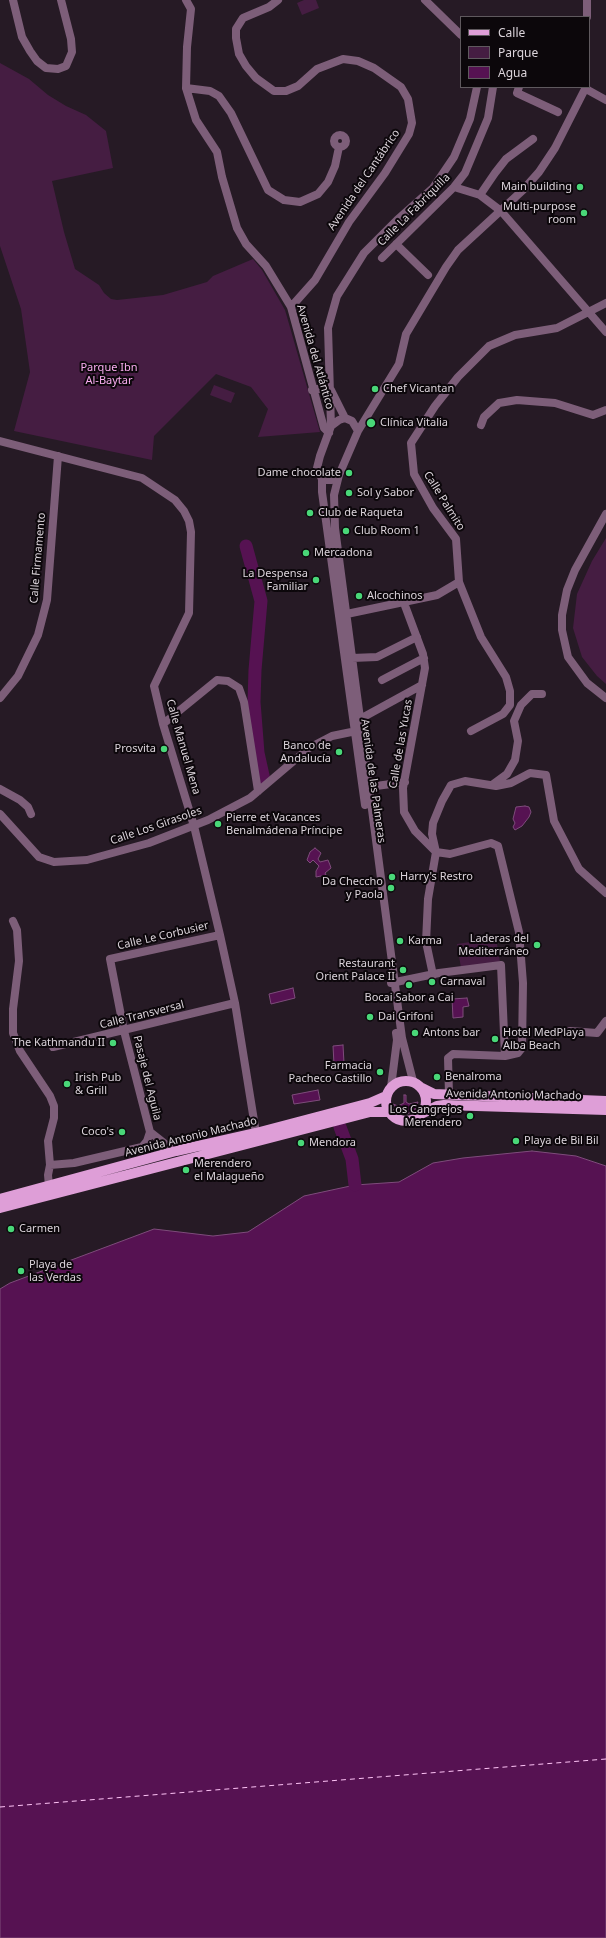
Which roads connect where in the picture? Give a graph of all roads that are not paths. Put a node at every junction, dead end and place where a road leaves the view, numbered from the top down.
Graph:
1 (13, 0) edge
2 (61, 0) edge
3 (186, 0) edge
4 (278, 0) edge
5 (425, 0) edge
6 (587, 0) edge
7 (587, 16) edge
8 (460, 34) edge
9 (186, 88) junction
10 (477, 88) edge
11 (493, 88) edge
12 (519, 88) edge
13 (586, 88) edge
14 (606, 100) edge
15 (558, 112) dead end
16 (534, 138) dead end
17 (339, 147) dead end
18 (454, 187) junction
19 (480, 195) junction
20 (501, 211) junction
21 (396, 244) junction
22 (382, 258) dead end
23 (428, 275) dead end
24 (606, 303) edge
25 (291, 307) junction
26 (590, 312) junction
27 (606, 332) edge
28 (329, 386) junction
29 (312, 390) junction
30 (606, 410) edge
31 (368, 414) junction
32 (348, 420) junction
33 (481, 425) dead end
34 (330, 430) junction
35 (358, 431) junction
36 (0, 441) edge
37 (58, 456) junction
38 (339, 475) junction
39 (322, 479) junction
40 (606, 514) edge
41 (459, 582) junction
42 (404, 603) junction
43 (343, 615) junction
44 (417, 637) junction
45 (352, 658) junction
46 (424, 658) junction
47 (382, 680) dead end
48 (422, 685) junction
49 (542, 694) dead end
50 (0, 698) edge
51 (606, 698) edge
52 (360, 719) junction
53 (164, 724) junction
54 (358, 730) junction
55 (471, 731) dead end
56 (404, 782) junction
57 (491, 785) junction
58 (369, 787) junction
59 (0, 789) edge
60 (258, 791) junction
61 (0, 814) edge
62 (31, 814) dead end
63 (194, 826) junction
64 (436, 852) junction
65 (606, 893) edge
66 (13, 921) dead end
67 (220, 935) junction
68 (110, 959) joint
69 (436, 974) junction
70 (392, 982) junction
71 (235, 1003) junction
72 (606, 1021) edge
73 (124, 1031) junction
74 (570, 1031) dead end
75 (53, 1047) dead end
76 (505, 1056) junction
77 (413, 1081) junction
78 (422, 1088) junction
79 (389, 1091) junction
80 (449, 1095) junction
81 (606, 1101) edge
82 (606, 1110) edge
83 (389, 1112) junction
84 (423, 1112) junction
85 (150, 1132) junction
86 (256, 1133) junction
87 (166, 1146) junction
88 (142, 1147) junction
89 (176, 1151) junction
90 (50, 1165) junction
91 (52, 1190) junction
92 (0, 1199) edge
93 (0, 1208) edge

1 - 2 street
3 - 9 street, Avenida del Atlántico
4 - 25 street, Avenida del Cantábrico
5 - 8 street
6 - 7 street
9 - 17 street
9 - 25 street, Avenida del Atlántico
10 - 28 street
11 - 18 street, Calle La Fabriquilla
12 - 15 street
13 - 14 street
13 - 20 street
16 - 19 street
18 - 19 street
18 - 21 street, Calle La Fabriquilla
19 - 20 street
20 - 26 street
20 - 31 street
21 - 22 street, Calle La Fabriquilla
21 - 23 street
24 - 26 street, Calle Palmito
25 - 29 street, Avenida del Atlántico
26 - 27 street
26 - 41 street, Calle Palmito
28 - 29 street
28 - 32 street
28 - 34 street
29 - 34 street, Avenida del Atlántico
30 - 33 street
31 - 32 street
31 - 35 street
32 - 34 street
32 - 35 street
34 - 39 street, Avenida de las Palmeras
35 - 38 street, Avenida de las Palmeras
36 - 37 street, Calle Manuel Mena
37 - 50 street, Calle Firmamento
37 - 53 street, Calle Manuel Mena
38 - 39 street
38 - 43 street, Avenida de las Palmeras
39 - 43 street, Avenida de las Palmeras
40 - 51 street
41 - 42 street
41 - 55 street, Calle Palmito
42 - 43 street
42 - 44 street, Calle de las Yucas
43 - 45 street, Avenida de las Palmeras
43 - 54 street, Avenida de las Palmeras
44 - 45 street
44 - 46 street, Calle de las Yucas
45 - 52 street, Avenida de las Palmeras
46 - 47 street
46 - 48 street, Calle de las Yucas
48 - 52 street
48 - 56 street, Calle de las Yucas
49 - 57 street
52 - 54 street, Avenida de las Palmeras
53 - 60 street
53 - 63 street, Calle Manuel Mena
54 - 58 street, Avenida de las Palmeras
54 - 60 street, Calle Los Girasoles
54 - 70 street, Avenida de las Palmeras
56 - 58 street
56 - 64 street, Calle de las Yucas
57 - 64 street
57 - 65 street
58 - 70 street, Avenida de las Palmeras
59 - 62 street
60 - 63 street, Calle Los Girasoles
61 - 63 street, Calle Los Girasoles
63 - 67 street, Calle Manuel Mena
64 - 69 street
64 - 76 street
66 - 90 street
67 - 68 street, Calle Le Corbusier
67 - 71 street, Calle Manuel Mena
68 - 73 street, Pasaje del Aguila
69 - 70 street
69 - 76 street
70 - 77 street, Avenida de las Palmeras
70 - 79 street, Avenida de las Palmeras
71 - 73 street, Calle Transversal
71 - 86 street, Calle Manuel Mena
72 - 74 street
73 - 75 street, Calle Transversal
73 - 85 street, Pasaje del Aguila
76 - 80 street
77 - 78 main road
77 - 79 main road
78 - 80 main road, Avenida Antonio Machado
78 - 84 main road
79 - 83 main road
79 - 86 main road, Avenida Antonio Machado
80 - 81 main road, Avenida Antonio Machado
82 - 84 main road, Avenida Antonio Machado
83 - 84 main road
83 - 91 main road, Avenida Antonio Machado
85 - 87 street, Pasaje del Aguila
85 - 88 street, Pasaje del Aguila
86 - 89 main road, Avenida Antonio Machado
87 - 88 street
87 - 89 street, Pasaje del Aguila
88 - 90 street
89 - 91 main road, Avenida Antonio Machado
90 - 91 street
91 - 92 main road, Avenida Antonio Machado
91 - 93 main road

